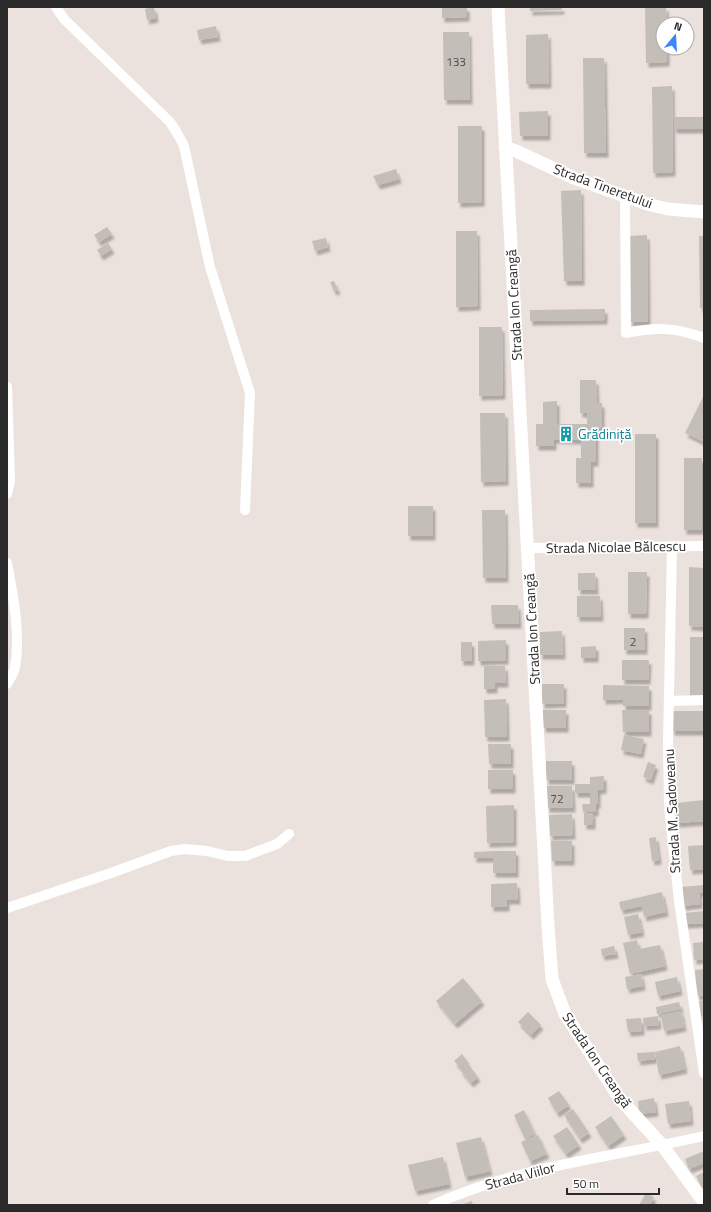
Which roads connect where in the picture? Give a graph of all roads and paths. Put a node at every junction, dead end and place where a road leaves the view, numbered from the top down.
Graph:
1 (56, 7) edge
2 (498, 7) edge
3 (505, 147) junction
4 (625, 196) junction
5 (704, 212) edge
6 (704, 338) edge
7 (7, 387) edge
8 (7, 494) edge
9 (245, 510) dead end
10 (672, 546) junction
11 (704, 546) edge
12 (528, 548) junction
13 (7, 563) edge
14 (7, 684) edge
15 (704, 700) edge
16 (669, 701) junction
17 (289, 834) dead end
18 (7, 908) edge
19 (704, 1074) edge
20 (704, 1136) edge
21 (662, 1145) junction
22 (704, 1202) edge
23 (433, 1205) edge

1 - 9 street
2 - 3 street, Strada Ion Creangă
3 - 4 street, Strada Tineretului
3 - 12 street, Strada Ion Creangă
4 - 5 street, Strada Tineretului
4 - 6 street
7 - 8 street
10 - 11 street, Strada Nicolae Bălcescu
10 - 12 street, Strada Nicolae Bălcescu
10 - 16 street, Strada M. Sadoveanu
12 - 21 street, Strada Ion Creangă
13 - 14 street
15 - 16 street
16 - 19 street, Strada M. Sadoveanu
17 - 18 street
20 - 21 street, Strada Viilor
21 - 22 street, Strada Ion Creangă
21 - 23 street, Strada Viilor

